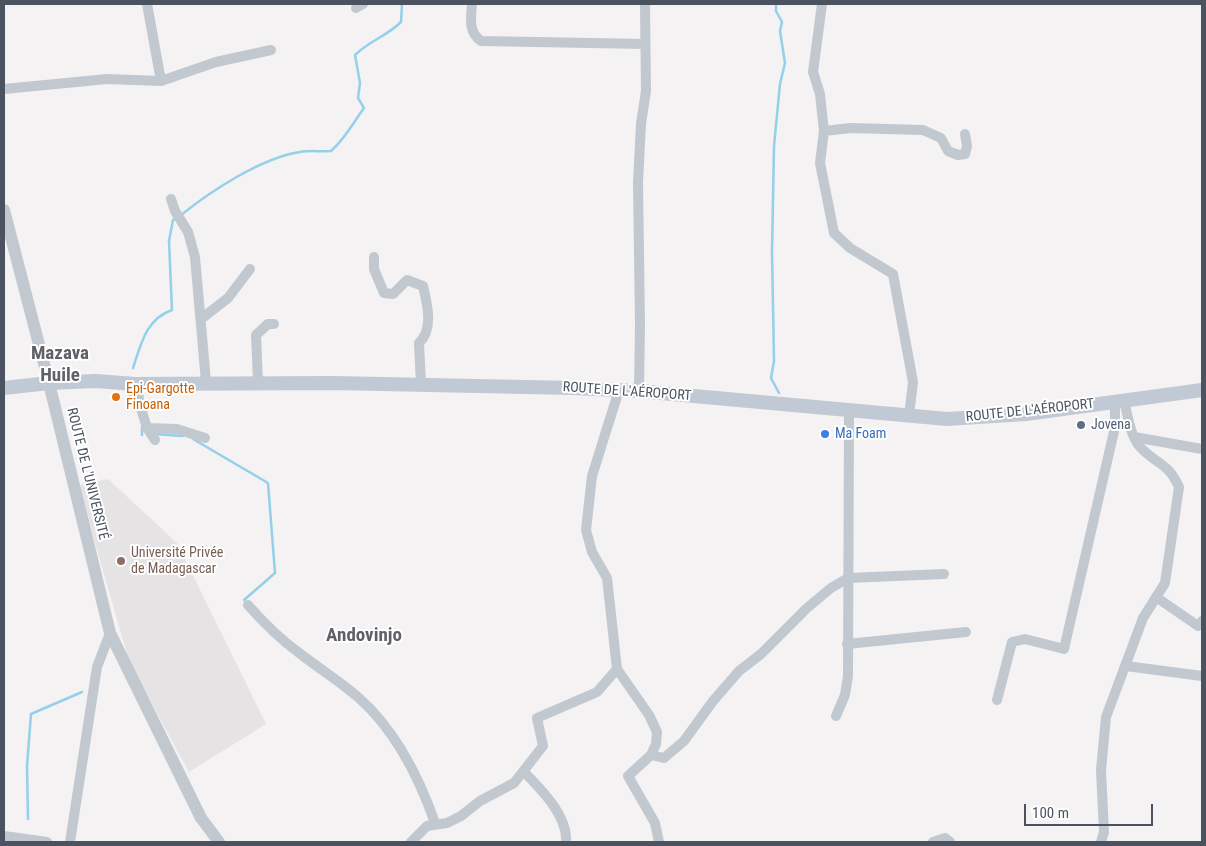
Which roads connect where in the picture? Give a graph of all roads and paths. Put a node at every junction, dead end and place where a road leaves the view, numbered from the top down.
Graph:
1 (147, 4) edge
2 (472, 4) edge
3 (645, 4) edge
4 (822, 4) edge
5 (645, 44) junction
6 (272, 50) dead end
7 (161, 81) junction
8 (4, 89) edge
9 (824, 131) junction
10 (965, 134) dead end
11 (172, 199) dead end
12 (4, 210) edge
13 (374, 257) dead end
14 (250, 269) dead end
15 (201, 319) junction
16 (274, 324) dead end
17 (206, 382) junction
18 (49, 383) junction
19 (258, 383) junction
20 (138, 384) junction
21 (421, 384) junction
22 (4, 388) edge
23 (619, 390) junction
24 (1202, 390) edge
25 (639, 391) junction
26 (1120, 401) junction
27 (849, 412) junction
28 (909, 416) junction
29 (147, 428) junction
30 (1134, 437) junction
31 (205, 438) dead end
32 (155, 440) dead end
33 (1202, 449) edge
34 (944, 574) dead end
35 (848, 578) junction
36 (1156, 597) junction
37 (248, 605) dead end
38 (1202, 621) edge
39 (966, 632) dead end
40 (110, 633) junction
41 (847, 644) junction
42 (1126, 666) junction
43 (617, 668) junction
44 (1202, 676) edge
45 (997, 700) dead end
46 (836, 716) dead end
47 (651, 755) junction
48 (524, 772) junction
49 (435, 824) junction
50 (4, 836) edge
51 (47, 842) edge
52 (70, 842) edge
53 (219, 842) edge
54 (411, 842) edge
55 (566, 842) edge
56 (658, 842) edge
57 (933, 842) edge
58 (950, 842) edge
59 (1101, 842) edge

1 - 7 street
2 - 5 street
3 - 5 street
4 - 9 street
5 - 25 street
6 - 7 street
7 - 8 street
9 - 10 street
9 - 28 street
11 - 15 street
12 - 18 street, ROUTE DE L'UNIVERSITÉ
13 - 21 street
14 - 15 street
15 - 17 street
16 - 19 street
17 - 19 main road, ROUTE DE L'AÉROPORT
17 - 20 main road, ROUTE DE L'AÉROPORT
18 - 20 main road, ROUTE DE L'AÉROPORT
18 - 22 main road, ROUTE DE L'AÉROPORT
18 - 40 street, ROUTE DE L'UNIVERSITÉ
19 - 21 main road, ROUTE DE L'AÉROPORT
20 - 29 street
21 - 23 main road, ROUTE DE L'AÉROPORT
23 - 25 main road, ROUTE DE L'AÉROPORT
23 - 43 street
24 - 26 main road, ROUTE DE L'AÉROPORT
25 - 27 main road, ROUTE DE L'AÉROPORT
26 - 28 main road, ROUTE DE L'AÉROPORT
26 - 30 street
26 - 45 street
27 - 28 main road, ROUTE DE L'AÉROPORT
27 - 35 street
29 - 31 street
29 - 32 street
30 - 33 street
30 - 36 street
34 - 35 street
35 - 41 street
35 - 47 street
36 - 38 street
36 - 42 street
37 - 49 street
39 - 41 street
40 - 52 street
40 - 53 street, ROUTE DE L'UNIVERSITÉ
41 - 46 street
42 - 44 street
42 - 59 street
43 - 47 street
43 - 48 street
47 - 56 street
48 - 49 street
48 - 55 street
49 - 54 street
50 - 51 street
57 - 58 street

